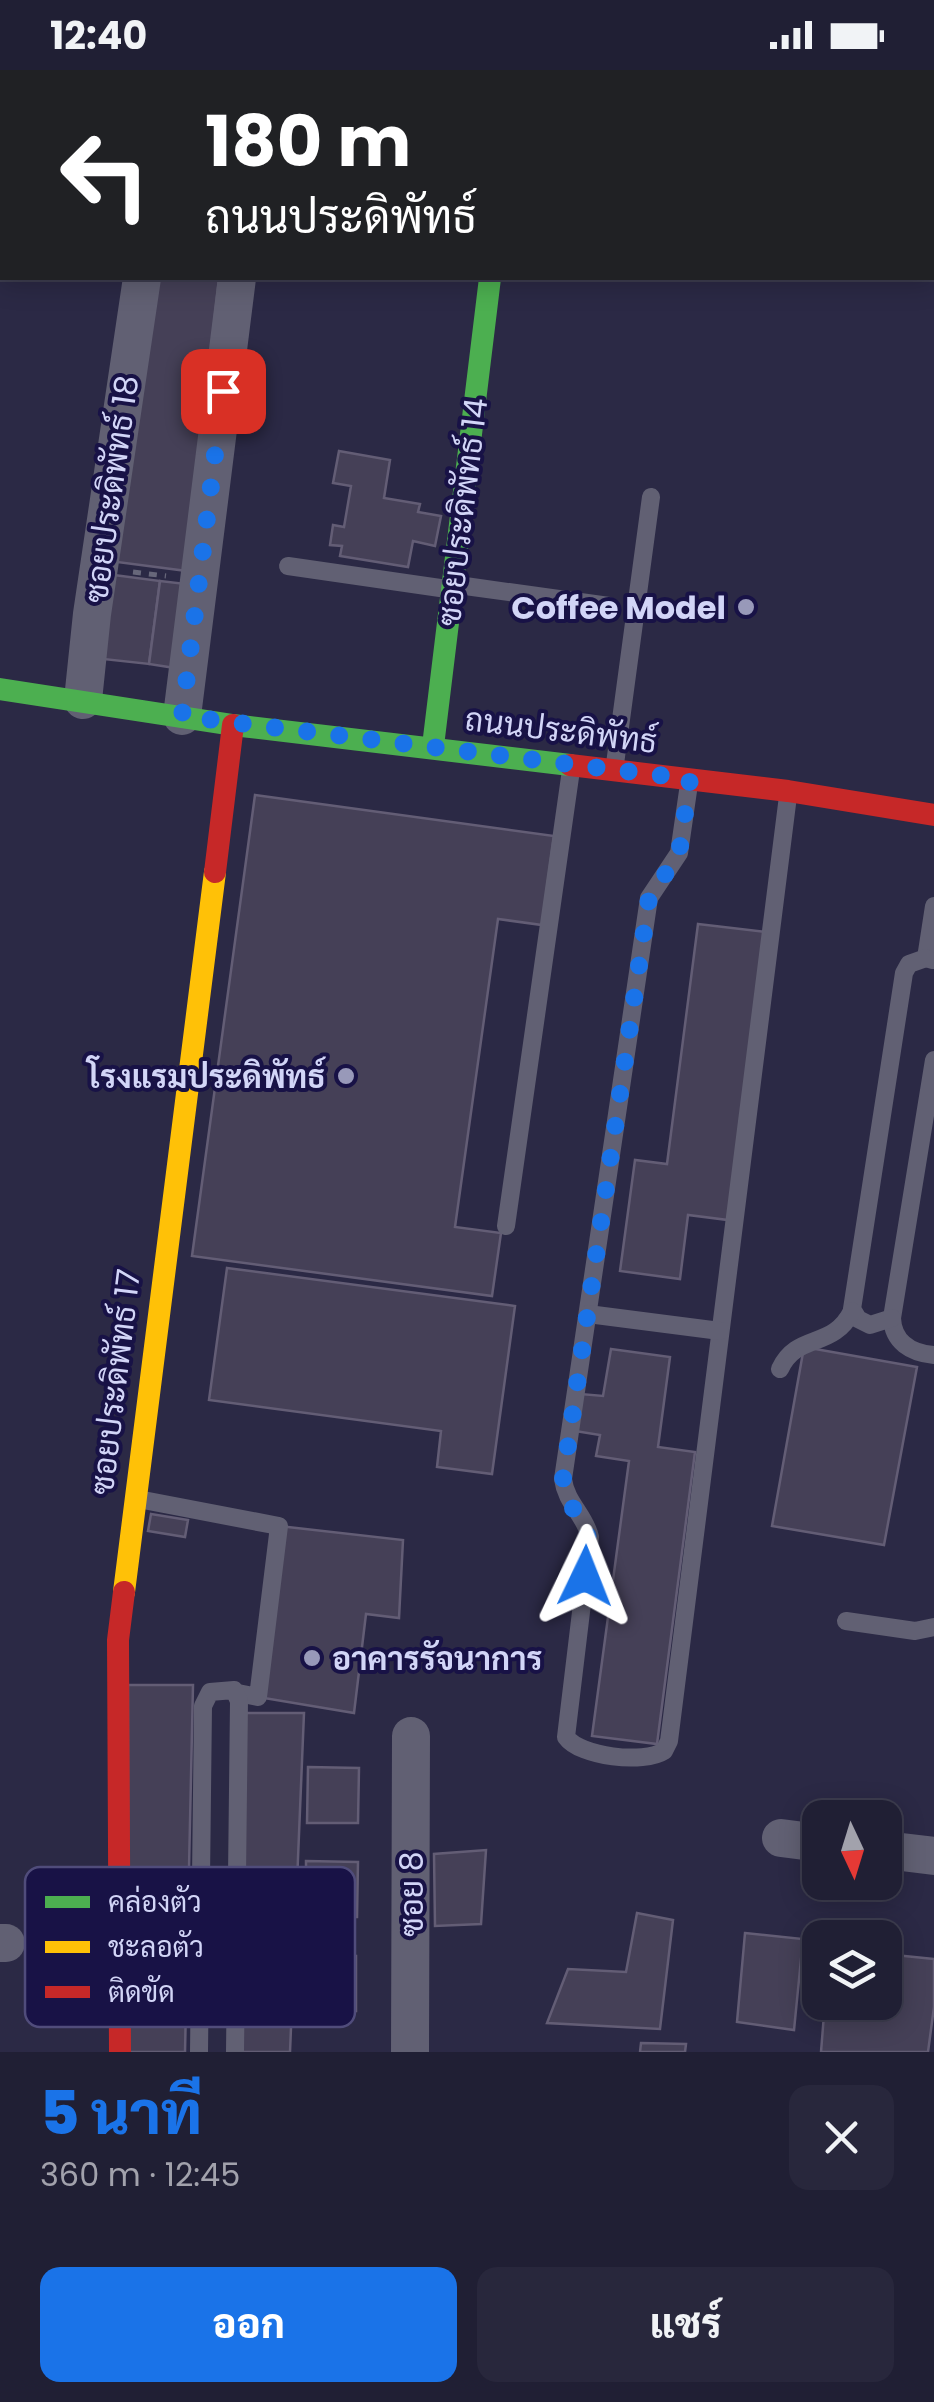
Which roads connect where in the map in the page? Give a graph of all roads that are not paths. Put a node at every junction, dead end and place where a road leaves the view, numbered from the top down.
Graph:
1 (142, 280) edge
2 (237, 280) edge
3 (490, 280) edge
4 (652, 497) dead end
5 (288, 566) dead end
6 (452, 587) junction
7 (609, 606) dead end
8 (0, 689) edge
9 (83, 700) junction
10 (182, 716) junction
11 (233, 725) junction
12 (433, 746) junction
13 (572, 765) junction
14 (614, 770) junction
15 (690, 779) junction
16 (788, 791) junction
17 (934, 815) edge
18 (934, 906) edge
19 (930, 959) edge
20 (934, 1060) edge
21 (506, 1226) dead end
22 (852, 1311) junction
23 (588, 1314) junction
24 (892, 1318) junction
25 (720, 1331) junction
26 (934, 1355) edge
27 (780, 1368) dead end
28 (133, 1498) junction
29 (846, 1621) dead end
30 (934, 1626) edge
31 (238, 1694) junction
32 (412, 1736) dead end
33 (781, 1838) dead end
34 (802, 1841) edge
35 (902, 1852) edge
36 (934, 1856) edge
37 (119, 1867) edge
38 (201, 1867) edge
39 (237, 1867) edge
40 (120, 2027) edge
41 (199, 2027) edge
42 (236, 2027) edge
43 (120, 2052) edge
44 (199, 2052) edge
45 (236, 2052) edge
46 (410, 2052) edge

1 - 9 street, ซอยประดิพัทธ์ 18
2 - 10 street
3 - 6 street, ซอยประดิพัทธ์ 14
4 - 14 lane
5 - 6 lane
6 - 7 lane
6 - 12 street, ซอยประดิพัทธ์ 14
8 - 9 street, ถนนประดิพัทธ์
9 - 10 street, ถนนประดิพัทธ์
10 - 11 street, ถนนประดิพัทธ์
11 - 12 street, ถนนประดิพัทธ์
11 - 28 street, ซอยประดิพัทธ์ 17
12 - 13 street, ถนนประดิพัทธ์
13 - 14 street, ถนนประดิพัทธ์
13 - 21 lane
14 - 15 street, ถนนประดิพัทธ์
15 - 16 street, ถนนประดิพัทธ์
15 - 23 lane
16 - 17 street, ถนนประดิพัทธ์
16 - 25 lane
18 - 19 lane
19 - 22 lane
20 - 24 lane
22 - 24 lane
22 - 27 lane
23 - 25 lane
23 - 25 lane
24 - 26 lane
28 - 31 lane
28 - 37 street, ซอยประดิพัทธ์ 17
29 - 30 lane
31 - 38 lane
31 - 39 lane
32 - 46 street, ซอย 8
33 - 34 street
35 - 36 street
40 - 43 street, ซอยประดิพัทธ์ 17
41 - 44 lane
42 - 45 lane

